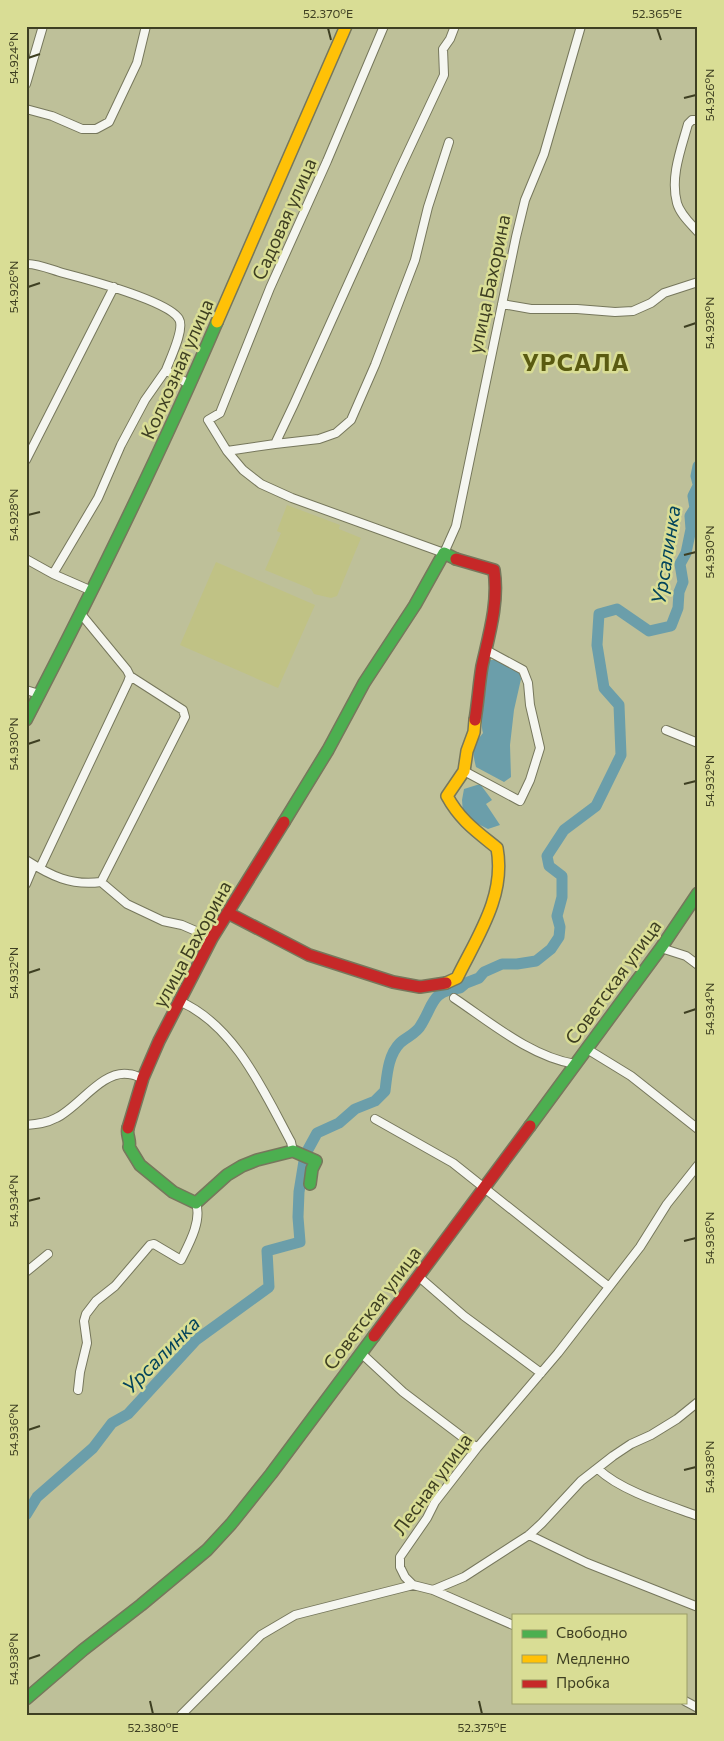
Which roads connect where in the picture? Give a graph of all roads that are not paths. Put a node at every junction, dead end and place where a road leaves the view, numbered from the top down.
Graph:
1 (43, 26) edge
2 (146, 26) edge
3 (346, 26) edge
4 (384, 26) edge
5 (455, 26) edge
6 (581, 26) edge
7 (26, 84) edge
8 (26, 109) edge
9 (698, 120) edge
10 (449, 142) dead end
11 (698, 232) edge
12 (26, 264) edge
13 (698, 282) edge
14 (114, 287) junction
15 (502, 304) junction
16 (166, 370) junction
17 (190, 385) junction
18 (275, 444) junction
19 (227, 451) junction
20 (26, 460) edge
21 (444, 553) junction
22 (26, 559) edge
23 (53, 574) junction
24 (92, 591) junction
25 (81, 614) junction
26 (486, 650) junction
27 (130, 676) junction
28 (26, 690) edge
29 (39, 694) junction
30 (26, 720) edge
31 (666, 730) dead end
32 (698, 743) edge
33 (464, 771) junction
34 (26, 860) edge
35 (37, 866) junction
36 (101, 882) junction
37 (26, 884) edge
38 (698, 893) edge
39 (228, 913) junction
40 (212, 938) junction
41 (661, 948) junction
42 (698, 965) edge
43 (454, 998) dead end
44 (179, 1002) junction
45 (587, 1049) junction
46 (575, 1064) junction
47 (143, 1078) junction
48 (375, 1119) dead end
49 (26, 1125) edge
50 (698, 1129) edge
51 (293, 1151) junction
52 (698, 1165) edge
53 (310, 1184) dead end
54 (484, 1187) junction
55 (196, 1203) junction
56 (48, 1254) dead end
57 (26, 1272) edge
58 (418, 1276) junction
59 (610, 1286) junction
60 (361, 1353) junction
61 (541, 1373) junction
62 (78, 1390) dead end
63 (698, 1402) edge
64 (476, 1448) junction
65 (598, 1469) junction
66 (698, 1516) edge
67 (529, 1535) junction
68 (413, 1585) junction
69 (434, 1590) junction
70 (698, 1608) edge
71 (512, 1625) edge
72 (26, 1699) edge
73 (686, 1702) edge
74 (698, 1708) edge
75 (181, 1715) edge

1 - 7 street
2 - 8 street
3 - 17 street, Колхозная улица
4 - 19 street, Садовая улица
5 - 18 street
6 - 15 street, улица Бахорина
9 - 11 street
10 - 18 street
12 - 14 street
13 - 15 street
14 - 16 street
14 - 20 street
15 - 21 street, улица Бахорина
16 - 17 street
16 - 23 street
17 - 24 street, Колхозная улица
18 - 19 street
19 - 21 street
21 - 26 street
21 - 39 street, улица Бахорина
22 - 23 street
23 - 24 street
24 - 25 street, Колхозная улица
25 - 27 street
25 - 29 street, Колхозная улица
26 - 33 street
26 - 33 street
27 - 35 street
27 - 36 street
28 - 29 street
29 - 30 street, Колхозная улица
31 - 32 street
33 - 39 street
34 - 35 street
35 - 36 street
35 - 37 street
36 - 40 street
38 - 41 street, Советская улица
39 - 40 street, улица Бахорина
40 - 44 street, улица Бахорина
41 - 42 street
41 - 45 street, Советская улица
43 - 46 street
44 - 47 street, улица Бахорина
44 - 51 street
45 - 46 street, Советская улица
45 - 50 street
46 - 54 street, Советская улица
47 - 49 street
47 - 55 street, улица Бахорина
48 - 54 street
51 - 53 street
51 - 55 street
52 - 59 street, Лесная улица
54 - 58 street, Советская улица
54 - 59 street
55 - 62 street
56 - 57 street
58 - 60 street, Советская улица
58 - 61 street
59 - 61 street, Лесная улица
60 - 64 street
60 - 72 street, Советская улица
61 - 64 street, Лесная улица
63 - 65 street
64 - 68 street, Лесная улица
65 - 66 street
65 - 67 street
67 - 69 street
67 - 70 street
68 - 69 street
68 - 75 street
69 - 71 street
73 - 74 street

